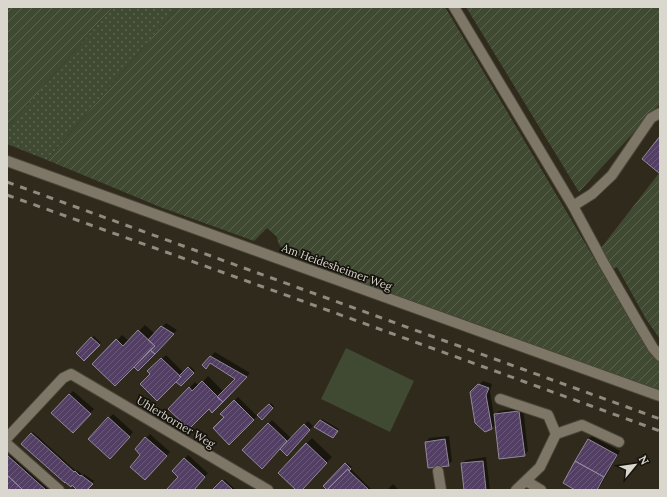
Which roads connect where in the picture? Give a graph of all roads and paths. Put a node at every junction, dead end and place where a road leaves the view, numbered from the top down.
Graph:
1 (454, 7) edge
2 (660, 113) edge
3 (7, 161) edge
4 (573, 206) junction
5 (660, 356) edge
6 (660, 396) edge
7 (500, 399) dead end
8 (556, 434) junction
9 (7, 438) edge
10 (619, 442) dead end
11 (7, 444) edge
12 (438, 471) dead end
13 (526, 481) junction
14 (59, 490) edge
15 (268, 490) edge
16 (441, 490) edge
17 (516, 490) edge
18 (541, 490) edge

1 - 4 street
2 - 4 street
3 - 6 street, Am Heidesheimer Weg
4 - 5 street
7 - 8 street
8 - 10 street
8 - 13 street
9 - 15 street, Uhlerborner Weg
11 - 14 street
12 - 16 street
13 - 17 street
13 - 18 street

